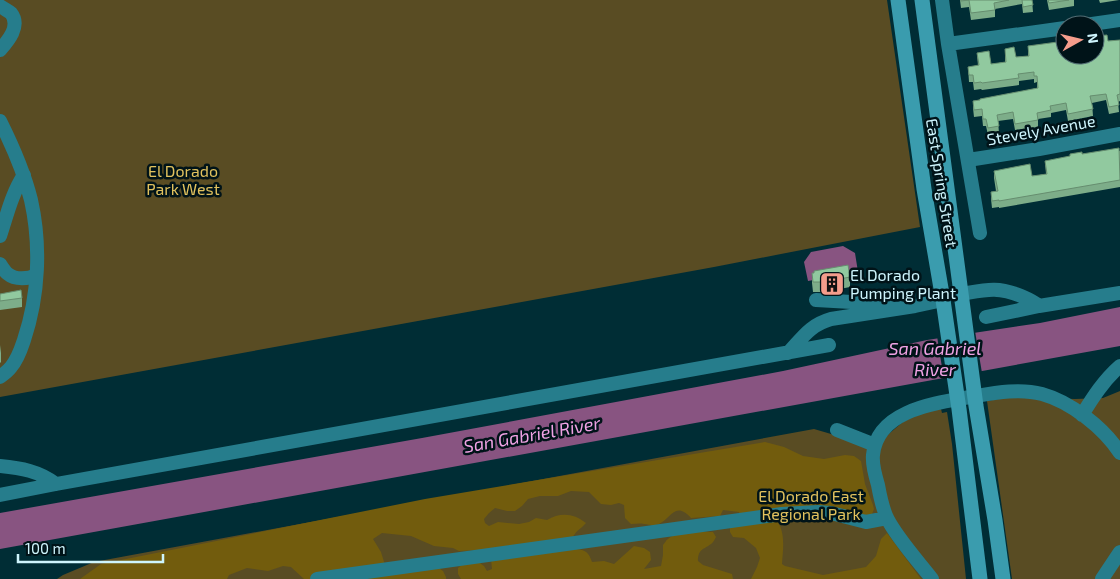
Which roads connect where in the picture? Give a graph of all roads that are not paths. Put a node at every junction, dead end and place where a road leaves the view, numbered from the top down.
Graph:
1 (898, 0) edge
2 (922, 0) edge
3 (942, 0) edge
4 (0, 6) edge
5 (1120, 20) edge
6 (1105, 22) edge
7 (1055, 29) edge
8 (948, 44) junction
9 (0, 50) edge
10 (0, 122) edge
11 (1120, 134) edge
12 (968, 160) junction
13 (24, 175) junction
14 (980, 233) dead end
15 (0, 236) edge
16 (0, 264) edge
17 (36, 275) junction
18 (1120, 293) edge
19 (961, 294) junction
20 (816, 300) dead end
21 (915, 306) junction
22 (944, 306) junction
23 (1039, 306) junction
24 (986, 317) dead end
25 (829, 345) dead end
26 (788, 353) junction
27 (1120, 366) edge
28 (0, 377) edge
29 (1082, 415) junction
30 (837, 430) dead end
31 (875, 445) junction
32 (1120, 453) edge
33 (0, 466) edge
34 (56, 484) junction
35 (0, 496) edge
36 (887, 518) junction
37 (1120, 552) edge
38 (317, 579) edge
39 (932, 579) edge
40 (980, 579) edge
41 (1003, 579) edge
42 (1102, 579) edge

1 - 22 main road, East Spring Street
2 - 19 main road, East Spring Street
3 - 8 street, East Spring Street
4 - 9 street
5 - 6 street
7 - 8 street
8 - 12 street, East Spring Street
10 - 13 street
11 - 12 street, Stevely Avenue
12 - 14 street, East Spring Street
13 - 15 street
13 - 17 street
16 - 17 street
17 - 28 street
18 - 23 street
19 - 23 street
19 - 41 main road, East Spring Street
20 - 21 street
21 - 22 street
21 - 26 street
22 - 40 main road, East Spring Street
23 - 24 street
25 - 26 street
26 - 34 street
27 - 29 street
29 - 31 street
29 - 32 street
30 - 31 street
31 - 36 street
33 - 34 street
34 - 35 street
36 - 38 street
36 - 39 street
37 - 42 street

